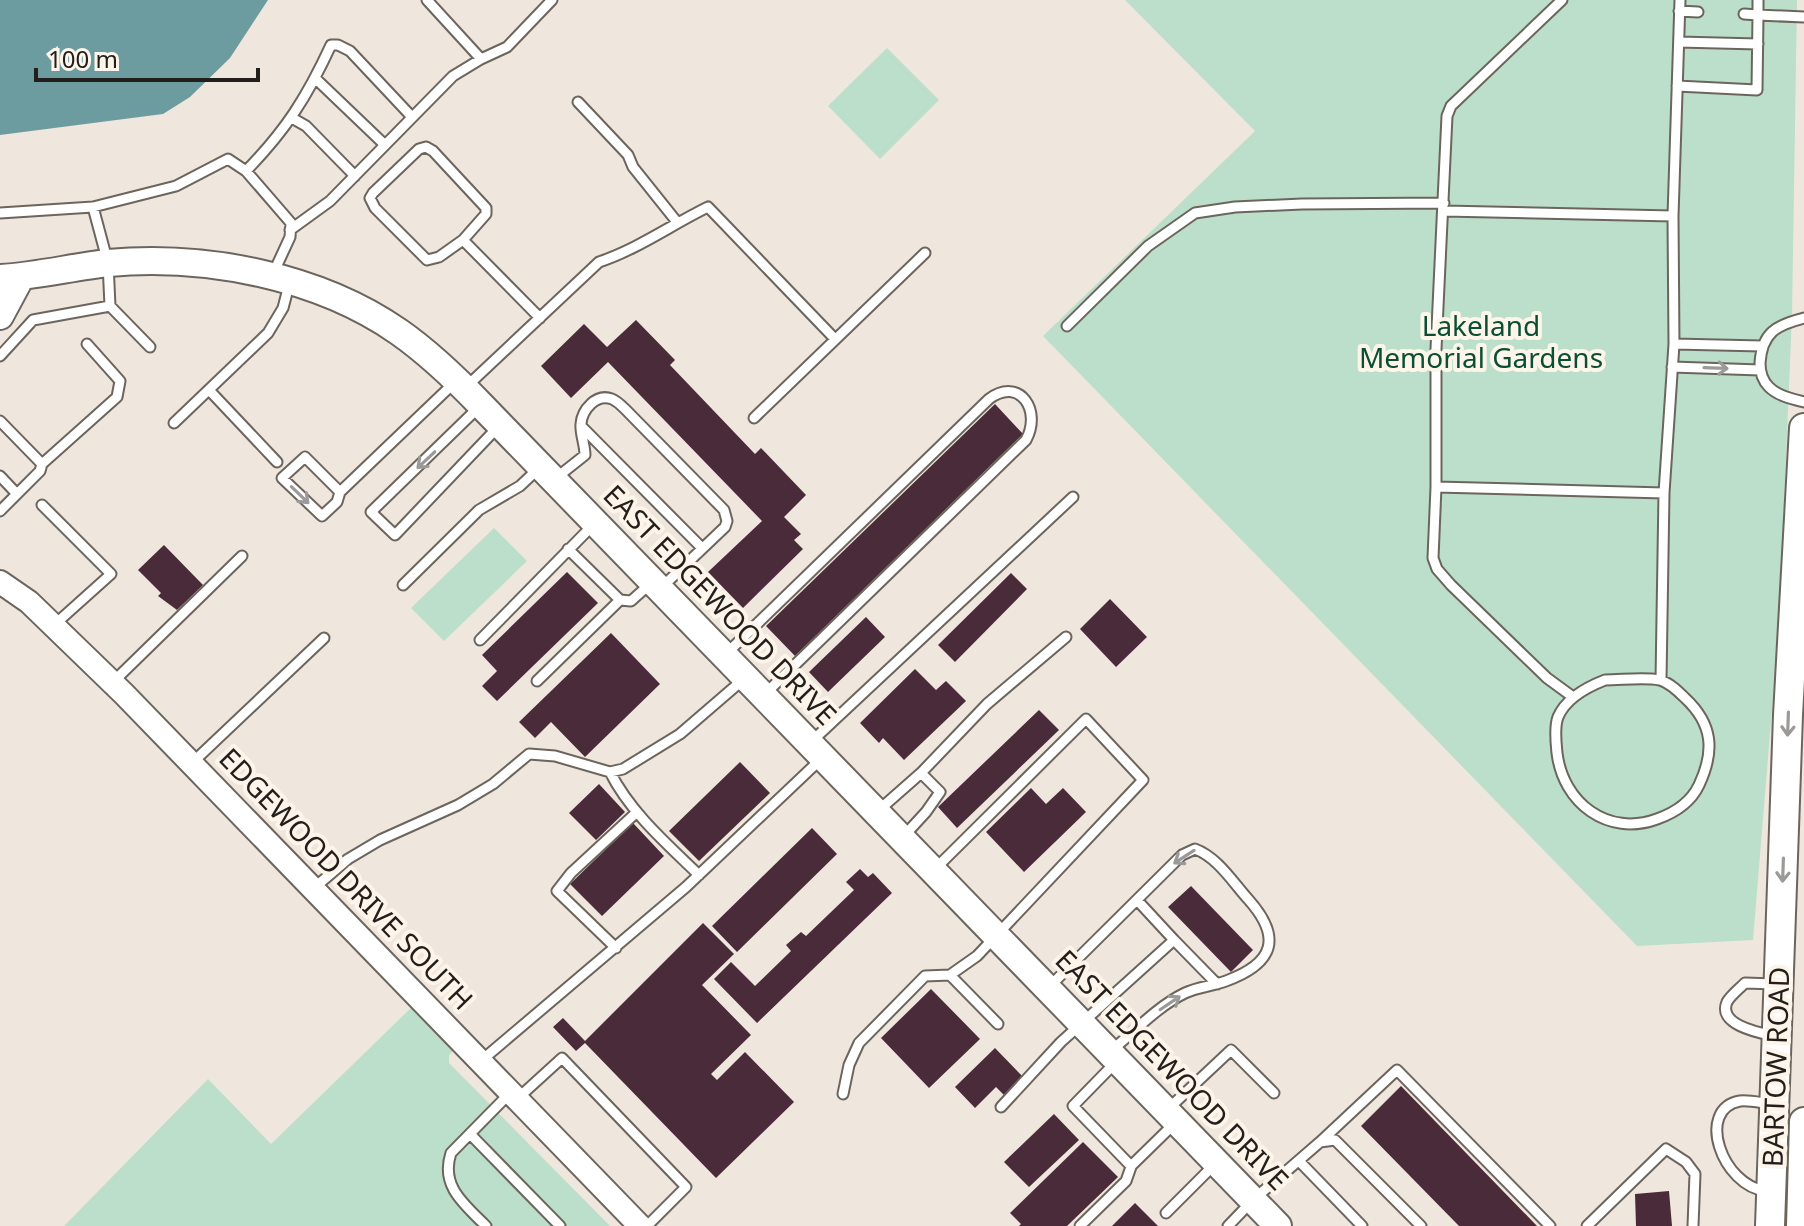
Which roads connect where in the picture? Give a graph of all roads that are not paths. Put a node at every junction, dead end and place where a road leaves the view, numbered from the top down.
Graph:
1 (427, 0) edge
2 (552, 0) edge
3 (1562, 0) edge
4 (1680, 0) edge
5 (1758, 0) edge
6 (1679, 11) junction
7 (1698, 12) dead end
8 (1744, 14) dead end
9 (1758, 15) junction
10 (1804, 17) edge
11 (1679, 42) junction
12 (1758, 44) junction
13 (481, 59) junction
14 (315, 78) junction
15 (1677, 86) junction
16 (578, 102) dead end
17 (412, 117) junction
18 (292, 118) junction
19 (385, 145) junction
20 (246, 171) junction
21 (355, 176) junction
22 (93, 207) junction
23 (1444, 207) junction
24 (0, 213) edge
25 (1673, 216) junction
26 (677, 222) junction
27 (290, 230) junction
28 (463, 240) junction
29 (925, 253) dead end
30 (108, 263) junction
31 (11, 278) edge
32 (281, 279) junction
33 (110, 306) junction
34 (0, 316) edge
35 (540, 318) junction
36 (1804, 318) edge
37 (1067, 326) dead end
38 (835, 339) junction
39 (87, 344) dead end
40 (1674, 344) junction
41 (1762, 346) junction
42 (150, 347) dead end
43 (0, 356) edge
44 (1672, 367) junction
45 (1760, 370) junction
46 (209, 390) junction
47 (468, 391) junction
48 (1804, 402) edge
49 (754, 418) dead end
50 (0, 421) edge
51 (174, 423) dead end
52 (500, 425) junction
53 (580, 426) junction
54 (1804, 428) edge
55 (277, 462) dead end
56 (42, 464) junction
57 (547, 473) junction
58 (0, 476) edge
59 (1436, 487) junction
60 (340, 492) junction
61 (1664, 493) junction
62 (17, 494) junction
63 (1073, 497) dead end
64 (42, 505) dead end
65 (0, 511) edge
66 (596, 523) junction
67 (702, 548) junction
68 (568, 549) junction
69 (242, 556) dead end
70 (0, 582) edge
71 (403, 585) dead end
72 (656, 585) junction
73 (620, 600) junction
74 (53, 626) junction
75 (1066, 637) dead end
76 (324, 638) dead end
77 (480, 640) dead end
78 (725, 655) junction
79 (1661, 680) junction
80 (537, 681) dead end
81 (112, 683) junction
82 (755, 686) junction
83 (1573, 697) junction
84 (817, 750) junction
85 (192, 763) junction
86 (610, 772) junction
87 (921, 773) junction
88 (1795, 792) edge
89 (637, 812) junction
90 (877, 813) junction
91 (902, 838) junction
92 (933, 871) junction
93 (699, 875) junction
94 (314, 888) junction
95 (1137, 900) junction
96 (997, 936) junction
97 (1174, 940) junction
98 (616, 948) junction
99 (950, 975) junction
100 (1217, 984) junction
101 (1779, 984) junction
102 (1048, 988) junction
103 (998, 1024) dead end
104 (1082, 1024) junction
105 (1777, 1036) junction
106 (1113, 1056) junction
107 (481, 1061) junction
108 (1274, 1093) dead end
109 (843, 1094) dead end
110 (514, 1096) junction
111 (1775, 1104) junction
112 (1001, 1107) dead end
113 (1172, 1116) junction
114 (1804, 1122) edge
115 (470, 1134) junction
116 (1320, 1142) junction
117 (1299, 1161) junction
118 (1216, 1162) junction
119 (1132, 1164) junction
120 (1771, 1192) junction
121 (1253, 1200) junction
122 (1166, 1213) dead end
123 (482, 1225) edge
124 (560, 1226) edge
125 (640, 1226) edge
126 (647, 1226) edge
127 (1080, 1226) edge
128 (1228, 1226) edge
129 (1278, 1226) edge
130 (1362, 1226) edge
131 (1421, 1226) edge
132 (1550, 1226) edge
133 (1587, 1226) edge
134 (1693, 1226) edge
135 (1770, 1226) edge
136 (1801, 1226) edge

1 - 13 lane
2 - 13 lane
3 - 23 lane
4 - 6 lane
5 - 9 lane
6 - 7 lane
6 - 11 lane
8 - 9 lane
9 - 10 lane
9 - 12 lane
11 - 12 lane
11 - 15 lane
12 - 15 lane
13 - 17 lane
14 - 17 lane
14 - 18 lane
14 - 19 lane
15 - 25 lane
16 - 26 lane
17 - 19 lane
18 - 20 lane
18 - 21 lane
19 - 21 lane
20 - 22 lane
20 - 27 lane
21 - 27 lane
22 - 24 lane
22 - 30 lane
23 - 25 lane
23 - 37 lane
23 - 59 lane
25 - 40 lane
26 - 35 lane
26 - 38 lane
27 - 32 lane
28 - 28 lane
28 - 35 lane
29 - 38 lane
30 - 31 main road, EAST EDGEWOOD DRIVE
30 - 32 main road, EAST EDGEWOOD DRIVE
30 - 33 lane
31 - 34 main road
32 - 46 lane
32 - 47 main road, EAST EDGEWOOD DRIVE
33 - 42 lane
33 - 43 lane
35 - 47 lane
36 - 41 lane
38 - 49 lane
39 - 56 lane
40 - 41 lane
40 - 44 lane
41 - 45 lane
44 -> 45 lane
44 - 61 lane
45 - 48 lane
46 - 51 lane
46 - 55 lane
47 - 52 main road, EAST EDGEWOOD DRIVE
47 -> 52 lane
47 - 60 lane
50 - 56 lane
52 - 57 main road, EAST EDGEWOOD DRIVE
53 - 57 lane
53 - 67 lane
53 - 67 lane
54 -> 88 main road, BARTOW ROAD
56 - 62 lane
57 - 66 main road, EAST EDGEWOOD DRIVE
57 - 71 lane
58 - 62 lane
59 - 61 lane
59 - 83 lane
60 -> 60 lane
61 - 79 lane
62 - 65 lane
63 - 84 lane
64 - 74 lane
66 - 68 lane
66 - 72 main road, EAST EDGEWOOD DRIVE
67 - 72 lane
68 - 73 lane
68 - 77 lane
69 - 81 lane
70 - 74 street, EDGEWOOD DRIVE SOUTH
72 - 73 lane
72 - 78 main road, EAST EDGEWOOD DRIVE
73 - 80 lane
74 - 81 street, EDGEWOOD DRIVE SOUTH
75 - 87 lane
76 - 85 lane
78 - 82 main road, EAST EDGEWOOD DRIVE
78 - 82 lane
79 - 83 lane
79 - 83 lane
81 - 85 street, EDGEWOOD DRIVE SOUTH
82 - 84 main road, EAST EDGEWOOD DRIVE
82 - 86 lane
84 - 90 main road, EAST EDGEWOOD DRIVE
84 - 93 lane
85 - 94 street, EDGEWOOD DRIVE SOUTH
86 - 89 lane
86 - 94 lane
87 - 90 lane
87 - 91 lane
88 -> 101 main road, BARTOW ROAD
89 - 93 lane
89 - 98 lane
90 - 91 main road, EAST EDGEWOOD DRIVE
91 - 92 main road, EAST EDGEWOOD DRIVE
92 - 96 main road, EAST EDGEWOOD DRIVE
92 - 96 lane
93 - 98 lane
94 - 107 street, EDGEWOOD DRIVE SOUTH
95 - 97 lane
100 -> 95 lane
95 - 102 lane
96 - 99 lane
96 - 102 main road, EAST EDGEWOOD DRIVE
97 - 100 lane
97 - 104 lane
98 - 107 lane
99 - 103 lane
99 - 109 lane
106 -> 100 lane
101 - 105 main road, BARTOW ROAD
101 - 105 lane
102 - 104 main road, EAST EDGEWOOD DRIVE
104 - 106 main road, EAST EDGEWOOD DRIVE
104 - 112 lane
105 - 111 main road, BARTOW ROAD
106 - 113 main road, EAST EDGEWOOD DRIVE
106 - 119 lane
107 - 110 street, EDGEWOOD DRIVE SOUTH
108 - 113 lane
110 - 115 lane
110 - 125 street, EDGEWOOD DRIVE SOUTH
110 - 126 lane
111 - 120 main road, BARTOW ROAD
111 - 120 lane
113 - 118 main road, EAST EDGEWOOD DRIVE
113 - 119 lane
114 - 136 main road, BARTOW ROAD
115 - 123 lane
115 - 124 lane
116 - 117 lane
116 - 131 lane
116 - 132 lane
117 - 121 lane
117 - 130 lane
118 - 121 main road, EAST EDGEWOOD DRIVE
118 - 122 lane
119 - 127 lane
120 - 135 main road, BARTOW ROAD
121 - 128 lane
121 - 129 main road, EAST EDGEWOOD DRIVE
133 - 134 lane

